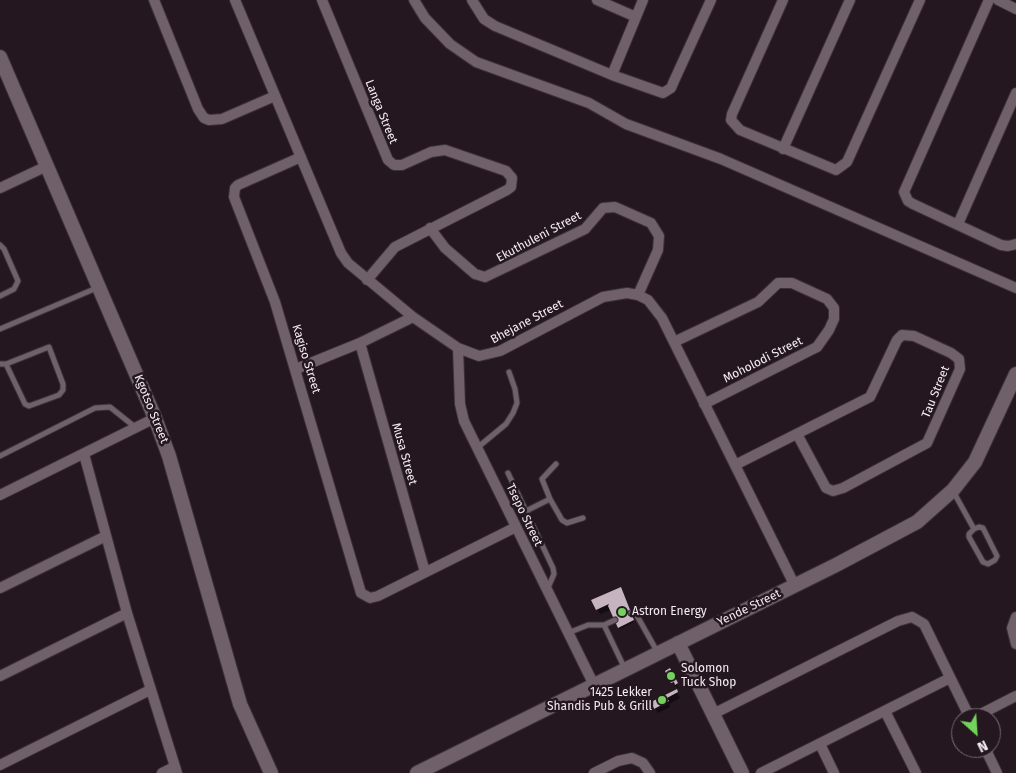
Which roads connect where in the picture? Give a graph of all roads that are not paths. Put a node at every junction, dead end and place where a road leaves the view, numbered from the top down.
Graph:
1 (154, 0) edge
2 (235, 0) edge
3 (322, 0) edge
4 (414, 0) edge
5 (472, 0) edge
6 (596, 0) edge
7 (643, 0) edge
8 (711, 0) edge
9 (783, 0) edge
10 (850, 0) edge
11 (920, 0) edge
12 (989, 0) edge
13 (998, 0) edge
14 (1016, 9) edge
15 (636, 17) junction
16 (0, 57) edge
17 (612, 75) junction
18 (1016, 93) edge
19 (275, 96) junction
20 (783, 149) junction
21 (302, 157) junction
22 (47, 166) junction
23 (1, 185) edge
24 (958, 224) junction
25 (430, 228) junction
26 (1016, 244) edge
27 (0, 245) edge
28 (367, 280) junction
29 (99, 287) junction
30 (1016, 288) edge
31 (638, 295) junction
32 (0, 296) edge
33 (413, 317) junction
34 (0, 329) edge
35 (674, 342) junction
36 (360, 343) junction
37 (458, 348) junction
38 (3, 364) edge
39 (296, 368) junction
40 (509, 372) dead end
41 (1016, 374) edge
42 (704, 404) junction
43 (156, 418) junction
44 (135, 428) junction
45 (797, 434) junction
46 (477, 448) junction
47 (84, 454) junction
48 (0, 456) edge
49 (556, 464) dead end
50 (735, 466) junction
51 (508, 473) dead end
52 (953, 490) junction
53 (0, 495) edge
54 (550, 499) junction
55 (526, 511) junction
56 (583, 518) dead end
57 (516, 528) junction
58 (974, 529) junction
59 (106, 536) junction
60 (425, 572) junction
61 (794, 586) junction
62 (0, 588) edge
63 (547, 590) junction
64 (127, 613) junction
65 (631, 613) dead end
66 (1016, 617) edge
67 (615, 620) dead end
68 (604, 625) junction
69 (568, 633) junction
70 (678, 643) junction
71 (1016, 644) edge
72 (658, 653) junction
73 (625, 670) junction
74 (0, 676) edge
75 (950, 678) junction
76 (594, 685) junction
77 (150, 690) junction
78 (1016, 696) edge
79 (966, 708) edge
80 (991, 708) edge
81 (885, 712) junction
82 (713, 714) junction
83 (820, 744) junction
84 (990, 758) edge
85 (0, 764) edge
86 (175, 770) edge
87 (422, 772) edge
88 (162, 773) edge
89 (271, 773) edge
90 (594, 773) edge
91 (650, 773) edge
92 (742, 773) edge
93 (761, 773) edge
94 (834, 773) edge
95 (916, 773) edge
96 (997, 773) edge

1 - 19 street
2 - 19 street, Bhejane Street
3 - 25 street, Langa Street
4 - 30 street
5 - 17 street
6 - 15 street
7 - 15 street
8 - 17 street
9 - 20 street
10 - 20 street
11 - 20 street
12 - 24 street
13 - 14 street
15 - 17 street
16 - 22 street, Kgotso Street
18 - 24 street
19 - 21 street, Bhejane Street
21 - 28 street, Bhejane Street
21 - 39 street, Kagiso Street
22 - 23 street
22 - 29 street, Kgotso Street
24 - 26 street
25 - 28 street, Langa Street
25 - 31 street, Ekuthuleni Street
27 - 32 lane
28 - 33 street, Bhejane Street
29 - 34 lane
29 - 43 street, Kgotso Street
31 - 35 street
31 - 37 street, Bhejane Street
33 - 36 street
33 - 37 street, Bhejane Street
35 - 42 street
35 - 42 street, Moholodi Street
36 - 39 street
36 - 60 street, Musa Street
37 - 46 street, Tsepo Street
38 - 38 lane
39 - 60 street, Kagiso Street
40 - 46 lane
41 - 52 street, Yende Street
42 - 50 street
43 - 44 street
43 - 89 street, Kgotso Street
44 - 47 street
44 - 48 lane
45 - 45 street, Tau Street
45 - 50 street, Tau Street
46 - 57 street, Tsepo Street
47 - 53 street
47 - 59 street
49 - 54 lane
50 - 61 street
51 - 55 lane
52 - 58 lane
52 - 61 street, Yende Street
54 - 55 lane
54 - 56 lane
55 - 63 lane
57 - 60 street
57 - 63 street, Tsepo Street
58 - 58 lane
59 - 62 street
59 - 64 street
61 - 70 street, Yende Street
63 - 69 street, Tsepo Street
64 - 74 street
64 - 77 street
65 - 72 lane
66 - 71 street
67 - 68 lane
68 - 69 lane
68 - 73 lane
69 - 76 street, Tsepo Street
70 - 72 street, Yende Street
70 - 82 street
72 - 73 street, Yende Street
73 - 76 street, Yende Street
75 - 79 street
75 - 81 street
75 - 82 street
76 - 87 street, Yende Street
77 - 85 street
77 - 86 street
78 - 80 street
81 - 83 street
81 - 95 street
82 - 92 street
83 - 93 street
83 - 94 street
84 - 96 street
86 - 88 street
90 - 91 street

